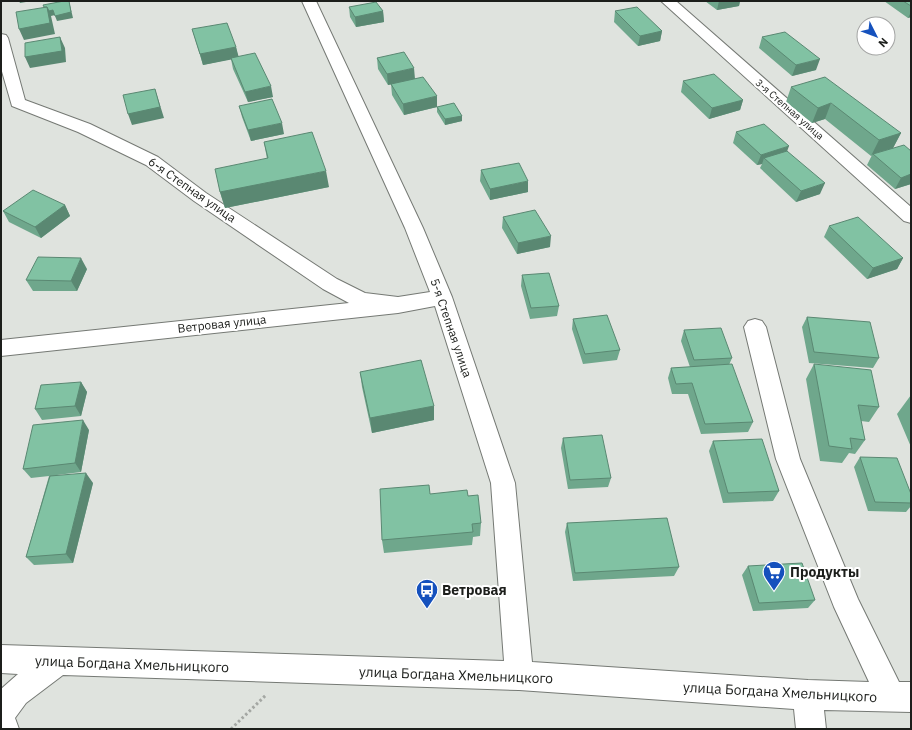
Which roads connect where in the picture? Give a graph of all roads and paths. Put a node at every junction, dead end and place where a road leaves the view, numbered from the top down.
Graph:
1 (309, 1) edge
2 (668, 1) edge
3 (1, 38) edge
4 (10, 104) edge
5 (911, 217) edge
6 (442, 297) junction
7 (398, 305) junction
8 (755, 327) dead end
9 (1, 348) edge
10 (1, 659) edge
11 (60, 661) junction
12 (292, 670) junction
13 (519, 676) junction
14 (808, 695) junction
15 (901, 697) edge
16 (1, 712) edge
17 (231, 729) edge
18 (811, 729) edge

1 - 6 street, 5-я Степная улица
2 - 5 street, 3-я Степная улица
3 - 4 street, 6-я Степная улица
4 - 7 street, 6-я Степная улица
6 - 7 street, Ветровая улица
6 - 13 street, 5-я Степная улица
7 - 9 street, Ветровая улица
8 - 15 street
10 - 11 street, улица Богдана Хмельницкого
11 - 12 street, улица Богдана Хмельницкого
11 - 16 street
12 - 13 street, улица Богдана Хмельницкого
12 - 17 path
13 - 14 street, улица Богдана Хмельницкого
14 - 15 street, улица Богдана Хмельницкого
14 - 18 street

